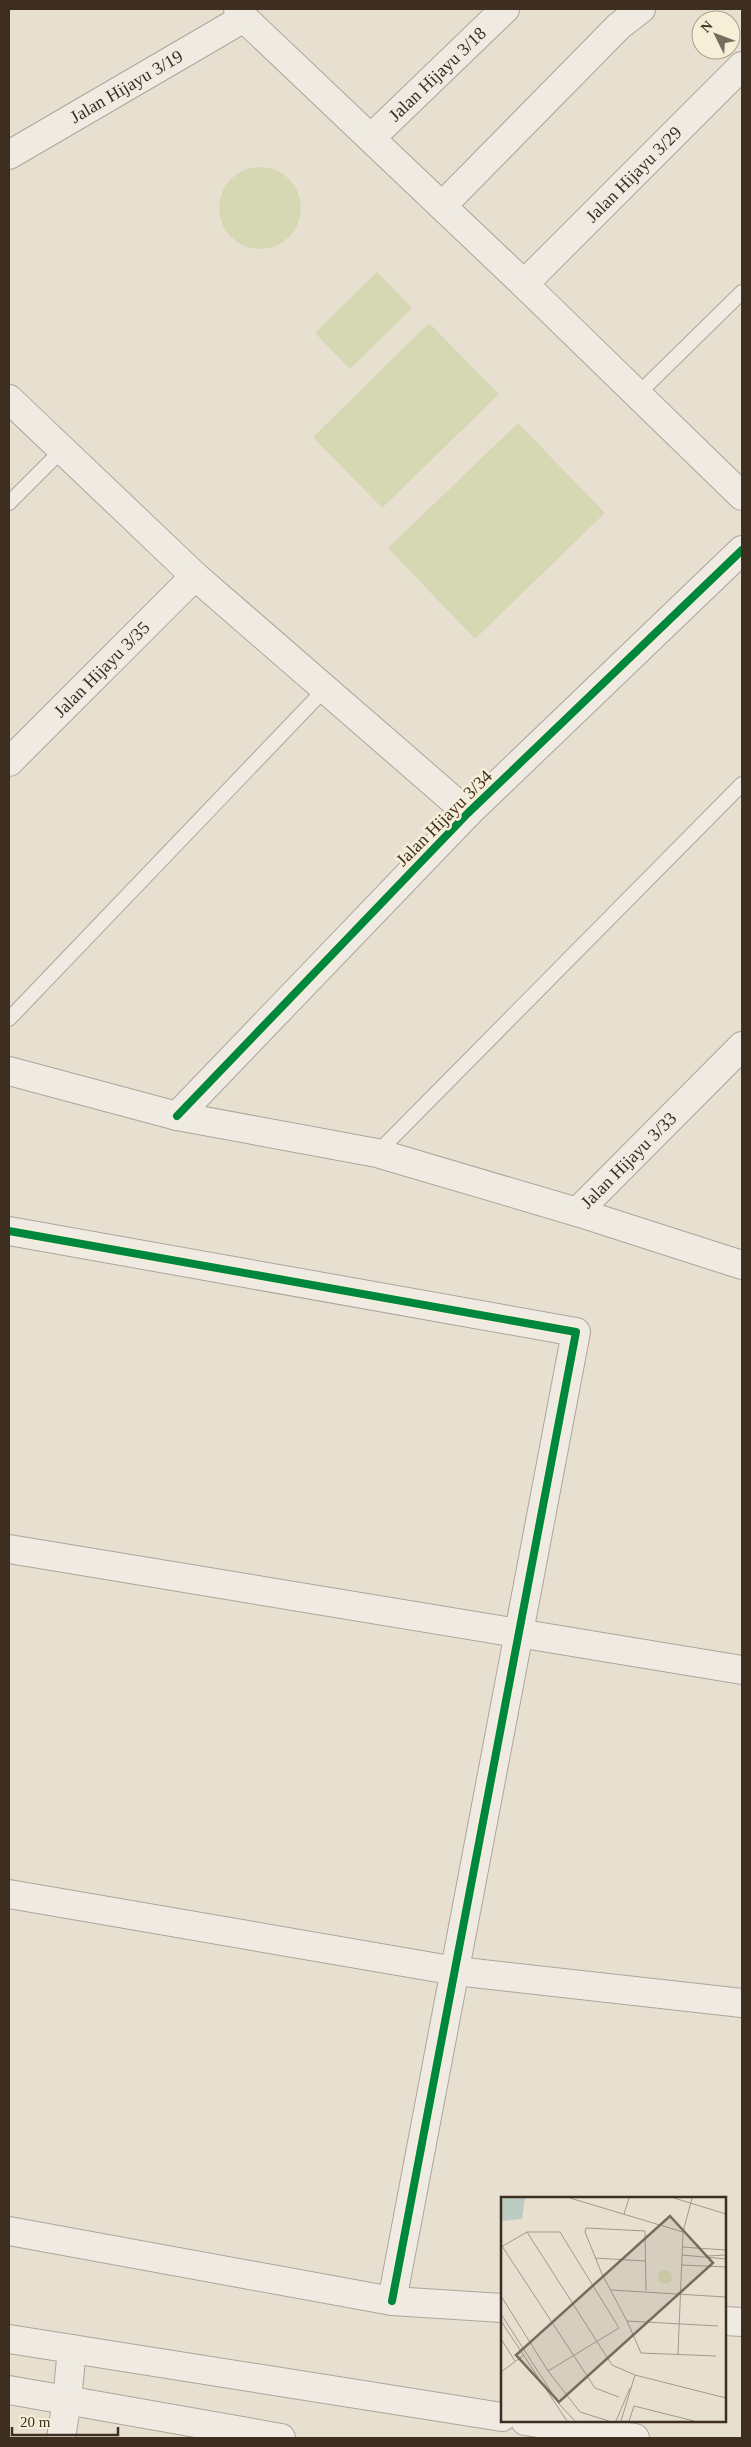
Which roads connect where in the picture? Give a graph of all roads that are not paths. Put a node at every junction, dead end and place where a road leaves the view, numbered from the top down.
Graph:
1 (505, 9) edge
2 (641, 9) edge
3 (241, 13) edge
4 (625, 17) edge
5 (742, 66) edge
6 (371, 138) junction
7 (9, 156) edge
8 (442, 206) junction
9 (524, 284) junction
10 (742, 292) edge
11 (638, 394) junction
12 (9, 399) edge
13 (62, 450) junction
14 (742, 496) edge
15 (9, 503) edge
16 (742, 550) edge
17 (195, 576) junction
18 (325, 689) junction
19 (9, 762) edge
20 (742, 784) edge
21 (468, 813) junction
22 (9, 1019) edge
23 (742, 1046) edge
24 (9, 1071) edge
25 (177, 1116) junction
26 (377, 1153) junction
27 (577, 1212) junction
28 (9, 1231) edge
29 (742, 1265) edge
30 (9, 1549) edge
31 (520, 1633) junction
32 (742, 1670) edge
33 (9, 1894) edge
34 (456, 1971) junction
35 (742, 2003) edge
36 (9, 2232) edge
37 (392, 2301) junction
38 (501, 2308) edge
39 (726, 2321) edge
40 (742, 2322) edge
41 (9, 2339) edge
42 (72, 2349) junction
43 (9, 2390) edge
44 (67, 2400) junction
45 (501, 2417) edge
46 (531, 2422) edge
47 (61, 2438) edge
48 (281, 2438) edge
49 (635, 2438) edge

1 - 6 street, Jalan Hijayu 3/18
2 - 4 street
3 - 6 street
3 - 7 street, Jalan Hijayu 3/19
4 - 8 street
5 - 9 street, Jalan Hijayu 3/29
6 - 8 street
8 - 9 street
9 - 11 street
10 - 11 lane
11 - 14 street
12 - 13 street
13 - 15 lane
13 - 17 street
16 - 21 street, Jalan Hijayu 3/34
17 - 18 street
17 - 19 street, Jalan Hijayu 3/35
18 - 21 street
18 - 22 lane
20 - 26 lane
21 - 25 street, Jalan Hijayu 3/34
23 - 27 street, Jalan Hijayu 3/33
24 - 25 street, Jalan Hijayu 3/33
25 - 26 street, Jalan Hijayu 3/33
26 - 27 street, Jalan Hijayu 3/33
27 - 29 street
28 - 31 street
30 - 31 street
31 - 32 street
31 - 34 street
33 - 34 street
34 - 35 street
34 - 37 street
36 - 37 street
37 - 38 street
39 - 40 street
41 - 42 street
42 - 44 street
42 - 45 street
43 - 44 street
44 - 47 street
44 - 48 street
46 - 49 street

